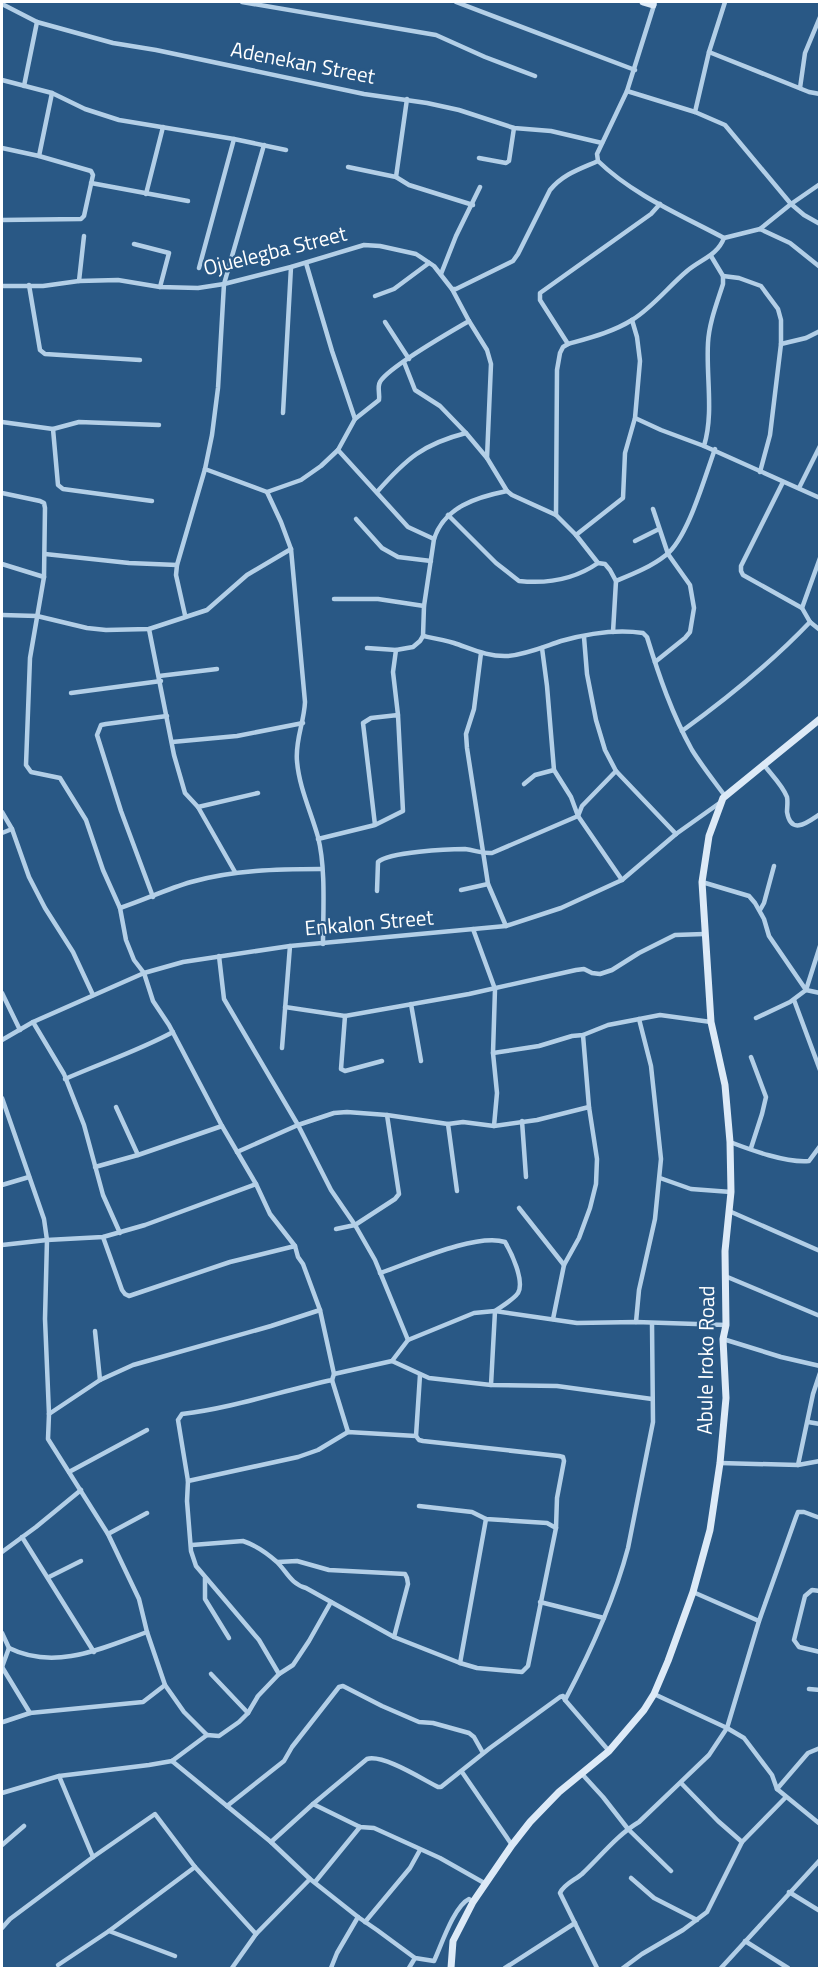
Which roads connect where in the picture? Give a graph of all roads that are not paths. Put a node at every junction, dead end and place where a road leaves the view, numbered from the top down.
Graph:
1 (242, 2) edge
2 (456, 2) edge
3 (643, 2) edge
4 (725, 2) edge
5 (654, 3) edge
6 (2, 4) edge
7 (819, 17) edge
8 (37, 22) junction
9 (709, 52) junction
10 (635, 70) junction
11 (535, 76) dead end
12 (2, 80) edge
13 (24, 86) junction
14 (800, 88) junction
15 (627, 91) junction
16 (52, 93) junction
17 (819, 94) edge
18 (407, 99) junction
19 (695, 112) junction
20 (163, 127) junction
21 (514, 128) junction
22 (234, 139) junction
23 (602, 143) junction
24 (264, 146) junction
25 (2, 148) edge
26 (286, 150) dead end
27 (39, 156) junction
28 (479, 158) dead end
29 (598, 161) junction
30 (348, 166) dead end
31 (396, 177) junction
32 (91, 183) junction
33 (819, 184) edge
34 (480, 187) dead end
35 (146, 194) junction
36 (188, 201) dead end
37 (660, 204) junction
38 (791, 204) junction
39 (472, 205) junction
40 (2, 220) edge
41 (819, 224) edge
42 (760, 229) junction
43 (84, 236) dead end
44 (724, 238) junction
45 (134, 244) dead end
46 (711, 255) junction
47 (429, 262) junction
48 (306, 263) junction
49 (291, 267) junction
50 (819, 267) edge
51 (199, 268) dead end
52 (441, 273) junction
53 (723, 276) junction
54 (79, 281) junction
55 (224, 284) junction
56 (29, 285) junction
57 (2, 286) edge
58 (160, 287) junction
59 (452, 289) junction
60 (375, 296) dead end
61 (632, 320) junction
62 (469, 321) junction
63 (385, 322) dead end
64 (819, 331) edge
65 (568, 344) junction
66 (781, 344) junction
67 (140, 360) dead end
68 (406, 361) junction
69 (283, 413) dead end
70 (635, 418) junction
71 (355, 419) junction
72 (2, 422) edge
73 (159, 425) dead end
74 (53, 429) junction
75 (466, 433) junction
76 (704, 446) junction
77 (819, 446) edge
78 (715, 449) junction
79 (338, 450) junction
80 (488, 458) junction
81 (205, 469) junction
82 (760, 472) junction
83 (783, 482) junction
84 (799, 488) junction
85 (507, 491) junction
86 (267, 492) junction
87 (377, 492) junction
88 (2, 493) edge
89 (819, 498) edge
90 (152, 501) dead end
91 (653, 509) dead end
92 (448, 515) junction
93 (555, 515) junction
94 (356, 519) dead end
95 (659, 529) junction
96 (576, 535) junction
97 (434, 539) junction
98 (635, 541) dead end
99 (291, 549) junction
100 (45, 554) junction
101 (668, 554) junction
102 (819, 558) edge
103 (431, 561) junction
104 (598, 563) junction
105 (2, 564) edge
106 (177, 565) junction
107 (44, 577) junction
108 (616, 581) junction
109 (334, 598) dead end
110 (424, 606) junction
111 (802, 608) junction
112 (2, 615) edge
113 (185, 615) junction
114 (37, 616) junction
115 (810, 622) junction
116 (149, 629) junction
117 (819, 630) edge
118 (613, 632) junction
119 (423, 636) junction
120 (584, 637) junction
121 (367, 648) dead end
122 (542, 648) junction
123 (396, 650) junction
124 (481, 653) junction
125 (655, 662) junction
126 (217, 669) dead end
127 (160, 678) junction
128 (71, 693) dead end
129 (399, 715) junction
130 (167, 716) junction
131 (819, 719) edge
132 (303, 723) junction
133 (682, 731) junction
134 (172, 742) junction
135 (764, 765) junction
136 (554, 770) junction
137 (616, 771) junction
138 (524, 784) dead end
139 (258, 794) dead end
140 (723, 799) junction
141 (198, 807) junction
142 (2, 812) edge
143 (819, 814) edge
144 (578, 816) junction
145 (375, 825) junction
146 (12, 830) junction
147 (2, 833) edge
148 (676, 834) junction
149 (318, 839) junction
150 (483, 854) junction
151 (774, 866) dead end
152 (321, 869) junction
153 (235, 873) junction
154 (622, 880) junction
155 (702, 882) junction
156 (488, 884) junction
157 (461, 890) dead end
158 (377, 891) dead end
159 (153, 897) junction
160 (120, 908) junction
161 (760, 910) junction
162 (506, 926) junction
163 (473, 929) junction
164 (704, 934) junction
165 (323, 944) junction
166 (290, 946) junction
167 (819, 946) edge
168 (219, 956) junction
169 (144, 973) junction
170 (495, 989) junction
171 (806, 990) junction
172 (2, 993) edge
173 (819, 993) edge
174 (93, 995) junction
175 (794, 1000) junction
176 (411, 1004) junction
177 (285, 1007) junction
178 (345, 1016) junction
179 (756, 1018) dead end
180 (639, 1019) junction
181 (33, 1022) junction
182 (711, 1022) junction
183 (20, 1030) junction
184 (172, 1032) junction
185 (583, 1035) junction
186 (2, 1040) edge
187 (282, 1048) dead end
188 (492, 1053) junction
189 (751, 1057) dead end
190 (382, 1060) dead end
191 (421, 1061) dead end
192 (819, 1070) edge
193 (65, 1079) junction
194 (2, 1098) edge
195 (116, 1107) dead end
196 (589, 1107) junction
197 (2, 1115) edge
198 (387, 1115) junction
199 (8, 1116) junction
200 (522, 1121) junction
201 (448, 1124) junction
202 (298, 1125) junction
203 (222, 1126) junction
204 (494, 1126) junction
205 (730, 1142) junction
206 (819, 1146) edge
207 (752, 1148) junction
208 (237, 1152) junction
209 (138, 1155) junction
210 (95, 1167) junction
211 (29, 1177) junction
212 (526, 1177) dead end
213 (660, 1178) junction
214 (256, 1184) junction
215 (2, 1185) edge
216 (457, 1191) dead end
217 (731, 1192) junction
218 (519, 1208) dead end
219 (729, 1211) junction
220 (355, 1225) junction
221 (336, 1229) dead end
222 (120, 1233) junction
223 (103, 1237) junction
224 (47, 1240) junction
225 (2, 1245) edge
226 (295, 1246) junction
227 (819, 1251) edge
228 (564, 1265) junction
229 (380, 1274) junction
230 (724, 1275) junction
231 (320, 1310) junction
232 (495, 1311) junction
233 (819, 1316) edge
234 (553, 1318) junction
235 (636, 1322) junction
236 (652, 1324) junction
237 (726, 1325) junction
238 (95, 1331) dead end
239 (723, 1339) junction
240 (408, 1340) junction
241 (392, 1361) junction
242 (819, 1366) edge
243 (819, 1373) edge
244 (334, 1374) junction
245 (420, 1375) junction
246 (100, 1380) junction
247 (332, 1380) junction
248 (492, 1385) junction
249 (652, 1399) junction
250 (49, 1414) junction
251 (808, 1422) junction
252 (819, 1424) edge
253 (147, 1430) dead end
254 (348, 1432) junction
255 (416, 1436) junction
256 (819, 1461) edge
257 (720, 1463) junction
258 (798, 1465) junction
259 (69, 1472) junction
260 (188, 1481) junction
261 (81, 1490) junction
262 (419, 1506) dead end
263 (147, 1513) dead end
264 (819, 1518) edge
265 (486, 1519) junction
266 (556, 1528) junction
267 (108, 1534) junction
268 (22, 1537) junction
269 (2, 1541) edge
270 (192, 1545) junction
271 (4, 1550) edge
272 (81, 1561) dead end
273 (278, 1562) junction
274 (49, 1577) junction
275 (205, 1578) junction
276 (819, 1591) edge
277 (693, 1592) junction
278 (331, 1602) junction
279 (540, 1602) junction
280 (604, 1618) junction
281 (759, 1621) junction
282 (147, 1632) junction
283 (2, 1633) edge
284 (394, 1637) junction
285 (229, 1638) dead end
286 (9, 1648) junction
287 (94, 1652) junction
288 (819, 1652) edge
289 (460, 1663) junction
290 (2, 1667) edge
291 (211, 1674) dead end
292 (279, 1674) junction
293 (165, 1686) junction
294 (809, 1689) dead end
295 (819, 1690) edge
296 (654, 1694) junction
297 (565, 1700) junction
298 (30, 1713) junction
299 (248, 1713) junction
300 (3, 1722) dead end
301 (727, 1728) junction
302 (207, 1735) junction
303 (819, 1748) edge
304 (609, 1751) junction
305 (483, 1753) junction
306 (172, 1761) junction
307 (462, 1772) junction
308 (582, 1774) junction
309 (59, 1776) junction
310 (681, 1783) junction
311 (777, 1790) junction
312 (2, 1793) edge
313 (786, 1797) junction
314 (313, 1804) junction
315 (227, 1806) junction
316 (819, 1824) edge
317 (24, 1826) dead end
318 (360, 1827) junction
319 (628, 1828) junction
320 (271, 1842) junction
321 (742, 1842) junction
322 (2, 1845) edge
323 (512, 1845) junction
324 (420, 1850) junction
325 (93, 1857) junction
326 (819, 1860) edge
327 (195, 1867) junction
328 (672, 1871) dead end
329 (631, 1878) dead end
330 (312, 1880) junction
331 (487, 1884) junction
332 (789, 1892) junction
333 (473, 1902) junction
334 (819, 1911) edge
335 (358, 1917) junction
336 (697, 1920) junction
337 (365, 1922) junction
338 (575, 1923) junction
339 (2, 1928) edge
340 (109, 1931) junction
341 (256, 1934) junction
342 (745, 1941) junction
343 (175, 1956) dead end
344 (415, 1958) junction
345 (58, 1965) dead end
346 (232, 1968) edge
347 (331, 1968) edge
348 (409, 1968) edge
349 (451, 1968) edge
350 (505, 1968) edge
351 (597, 1968) edge
352 (623, 1968) edge
353 (721, 1968) edge
354 (788, 1968) edge

1 - 11 street
2 - 10 street
3 - 5 street
4 - 9 street
5 - 10 street
6 - 8 street, Adenekan Street
7 - 14 street
8 - 13 street
8 - 18 street, Adenekan Street
9 - 14 street
9 - 19 street
10 - 15 street
12 - 13 street
13 - 16 street
14 - 17 street
15 - 19 street
15 - 23 street
16 - 20 street
16 - 27 street
18 - 21 street, Adenekan Street
18 - 31 street
19 - 38 street
20 - 22 street
20 - 35 street
21 - 23 street, Adenekan Street
21 - 28 street
22 - 24 street
22 - 51 street
23 - 29 street
24 - 26 street
24 - 55 street
25 - 27 street
27 - 32 street
29 - 37 street
29 - 59 street
30 - 31 street
31 - 39 street
32 - 35 street
32 - 40 street
33 - 38 street
34 - 39 street
35 - 36 street
37 - 44 street
37 - 65 street
38 - 41 street
38 - 42 street
39 - 52 street
42 - 44 street
42 - 50 street
43 - 54 street
44 - 46 street
45 - 58 street
46 - 53 street
46 - 61 street
47 - 48 street, Ojuelegba Street
47 - 52 street, Ojuelegba Street
47 - 60 street
48 - 49 street, Ojuelegba Street
48 - 71 street
49 - 55 street, Ojuelegba Street
49 - 69 street
52 - 59 street, Ojuelegba Street
53 - 66 street
53 - 76 street
54 - 56 street, Ojuelegba Street
54 - 58 street, Ojuelegba Street
55 - 58 street, Ojuelegba Street
55 - 81 street
56 - 57 street, Ojuelegba Street
56 - 67 street
59 - 62 street
61 - 65 street
61 - 70 street
62 - 68 street
62 - 80 street
63 - 68 street
64 - 66 street
65 - 93 street
66 - 82 street
68 - 71 street
68 - 75 street
70 - 76 street
70 - 96 street
71 - 79 street
72 - 74 street
73 - 74 street
74 - 90 street
75 - 80 street
75 - 87 street
76 - 78 street
77 - 84 street
78 - 82 street
78 - 101 street
79 - 86 street
79 - 87 street
80 - 85 street
81 - 86 street
81 - 106 street
82 - 83 street
83 - 84 street
83 - 111 street
84 - 89 street
85 - 92 street
85 - 93 street
86 - 99 street
87 - 97 street
88 - 100 street
91 - 95 street
92 - 97 street
92 - 104 street
93 - 96 street
94 - 103 street
95 - 98 street
95 - 101 street
96 - 104 street
97 - 103 street
99 - 113 street
99 - 132 street
100 - 106 street
100 - 107 street
101 - 108 street
101 - 125 street
102 - 111 street
103 - 110 street
104 - 108 street
105 - 107 street
106 - 113 street
107 - 114 street
108 - 118 street
109 - 110 street
110 - 119 street
111 - 115 street
112 - 114 street
113 - 116 street
114 - 116 street
114 - 160 street
115 - 117 street
115 - 133 street
116 - 127 street
118 - 120 street
118 - 125 street
119 - 123 street
119 - 124 street
120 - 122 street
120 - 137 street
121 - 123 street
122 - 124 street
122 - 136 street
123 - 129 street
124 - 150 street
125 - 133 street
126 - 127 street
127 - 128 street
127 - 130 street
129 - 145 street
129 - 145 street
130 - 134 street
130 - 159 street
131 - 135 street
132 - 134 street
132 - 149 street
133 - 140 street
134 - 141 street
135 - 140 street
135 - 143 street
136 - 138 street
136 - 144 street
137 - 144 street
137 - 148 street
139 - 141 street
140 - 148 street, Enkalon Street
140 - 155 street, Abule Iroko Road
141 - 153 street
142 - 146 street
144 - 150 street
144 - 154 street
145 - 149 street
146 - 147 street
146 - 174 street
148 - 154 street, Enkalon Street
149 - 152 street
150 - 156 street
150 - 158 street
151 - 161 street
152 - 153 street
152 - 165 street
153 - 159 street
154 - 162 street, Enkalon Street
155 - 161 street
155 - 164 street, Abule Iroko Road
156 - 157 street
156 - 162 street
159 - 160 street
160 - 169 street
161 - 171 street
162 - 163 street, Enkalon Street
163 - 165 street, Enkalon Street
163 - 170 street
164 - 170 street
164 - 182 street, Abule Iroko Road
165 - 166 street, Enkalon Street
166 - 168 street, Enkalon Street
166 - 177 street
167 - 171 street
168 - 169 street, Enkalon Street
168 - 202 street
169 - 174 street, Enkalon Street
169 - 184 street
170 - 176 street
170 - 188 street
171 - 173 street
171 - 175 street
172 - 183 street
174 - 181 street, Enkalon Street
175 - 179 street
175 - 192 street
176 - 178 street
176 - 191 street
177 - 178 street
177 - 187 street
178 - 190 street
180 - 182 street
180 - 185 street
180 - 213 street
181 - 183 street, Enkalon Street
181 - 193 street
182 - 205 street, Abule Iroko Road
183 - 186 street, Enkalon Street
184 - 193 street
184 - 203 street
185 - 188 street
185 - 196 street
188 - 204 street
189 - 207 street
193 - 210 street
194 - 199 street
195 - 209 street
196 - 200 street
196 - 228 street
197 - 199 street
198 - 201 street
198 - 202 street
198 - 220 street
199 - 211 street
200 - 204 street
200 - 212 street
201 - 204 street
201 - 216 street
202 - 208 street
202 - 220 street
203 - 208 street
203 - 209 street
205 - 207 street
205 - 217 street, Abule Iroko Road
206 - 207 street
208 - 214 street
209 - 210 street
210 - 222 street
211 - 215 street
211 - 224 street
213 - 217 street
213 - 235 street
214 - 222 street
214 - 226 street
217 - 219 street, Abule Iroko Road
218 - 228 street
219 - 227 street
219 - 230 street, Abule Iroko Road
220 - 221 street
220 - 229 street
222 - 223 street
223 - 224 street
223 - 226 street
224 - 225 street
224 - 250 street
226 - 231 street
228 - 234 street
229 - 232 street
229 - 240 street
230 - 233 street
230 - 237 street, Abule Iroko Road
231 - 244 street
231 - 246 street
232 - 234 street
232 - 240 street
232 - 248 street
234 - 235 street
235 - 236 street
236 - 237 street
236 - 249 street
237 - 239 street, Abule Iroko Road
238 - 246 street
239 - 242 street
239 - 257 street, Abule Iroko Road
240 - 241 street
241 - 244 street
241 - 245 street
243 - 251 street
244 - 247 street
245 - 248 street
245 - 255 street
246 - 250 street
247 - 254 street
247 - 260 street
248 - 249 street
249 - 280 street
250 - 259 street
251 - 252 street
251 - 258 street
253 - 259 street
254 - 255 street
254 - 260 street
255 - 266 street
256 - 258 street
257 - 258 street
257 - 277 street, Abule Iroko Road
259 - 261 street
260 - 270 street
261 - 267 street
261 - 268 street
262 - 265 street
263 - 267 street
264 - 281 street
265 - 266 street
265 - 289 street
266 - 279 street
267 - 282 street
268 - 271 street
268 - 274 street
269 - 271 street
270 - 273 street
270 - 275 street
272 - 274 street
273 - 278 street
273 - 284 street
274 - 287 street
275 - 285 street
275 - 292 street
276 - 288 street
277 - 281 street
277 - 296 street, Abule Iroko Road
278 - 284 street
278 - 292 street
279 - 280 street
279 - 289 street
280 - 297 street
281 - 301 street
282 - 287 street
282 - 293 street
283 - 286 street
284 - 289 street
286 - 287 street
286 - 290 street
290 - 298 street
291 - 299 street
292 - 299 street
293 - 298 street
293 - 302 street
294 - 295 street
296 - 301 street
296 - 304 street, Abule Iroko Road
297 - 304 street
297 - 305 street
298 - 300 street
299 - 302 street
301 - 310 street
301 - 311 street
302 - 306 street
303 - 311 street
304 - 308 street, Abule Iroko Road
305 - 307 street
305 - 315 street
306 - 309 street
306 - 315 street
307 - 314 street
307 - 323 street
308 - 319 street
308 - 323 street, Abule Iroko Road
309 - 312 street
309 - 325 street
310 - 319 street
310 - 321 street
311 - 313 street
313 - 316 street
313 - 321 street
314 - 318 street
314 - 320 street
315 - 320 street
317 - 322 street
318 - 324 street
318 - 330 street
319 - 328 street
319 - 338 street
320 - 330 street
321 - 336 street
323 - 331 street, Abule Iroko Road
324 - 331 street
324 - 337 street
325 - 327 street
325 - 339 street
326 - 332 street
327 - 340 street
327 - 341 street
329 - 336 street
330 - 335 street
330 - 341 street
331 - 333 street, Abule Iroko Road
332 - 334 street
332 - 342 street
333 - 344 street
333 - 349 street, Abule Iroko Road
335 - 337 street
335 - 347 street
336 - 352 street
337 - 344 street
338 - 350 street
338 - 351 street
340 - 343 street
340 - 345 street
341 - 346 street
342 - 353 street
342 - 354 street
344 - 348 street

